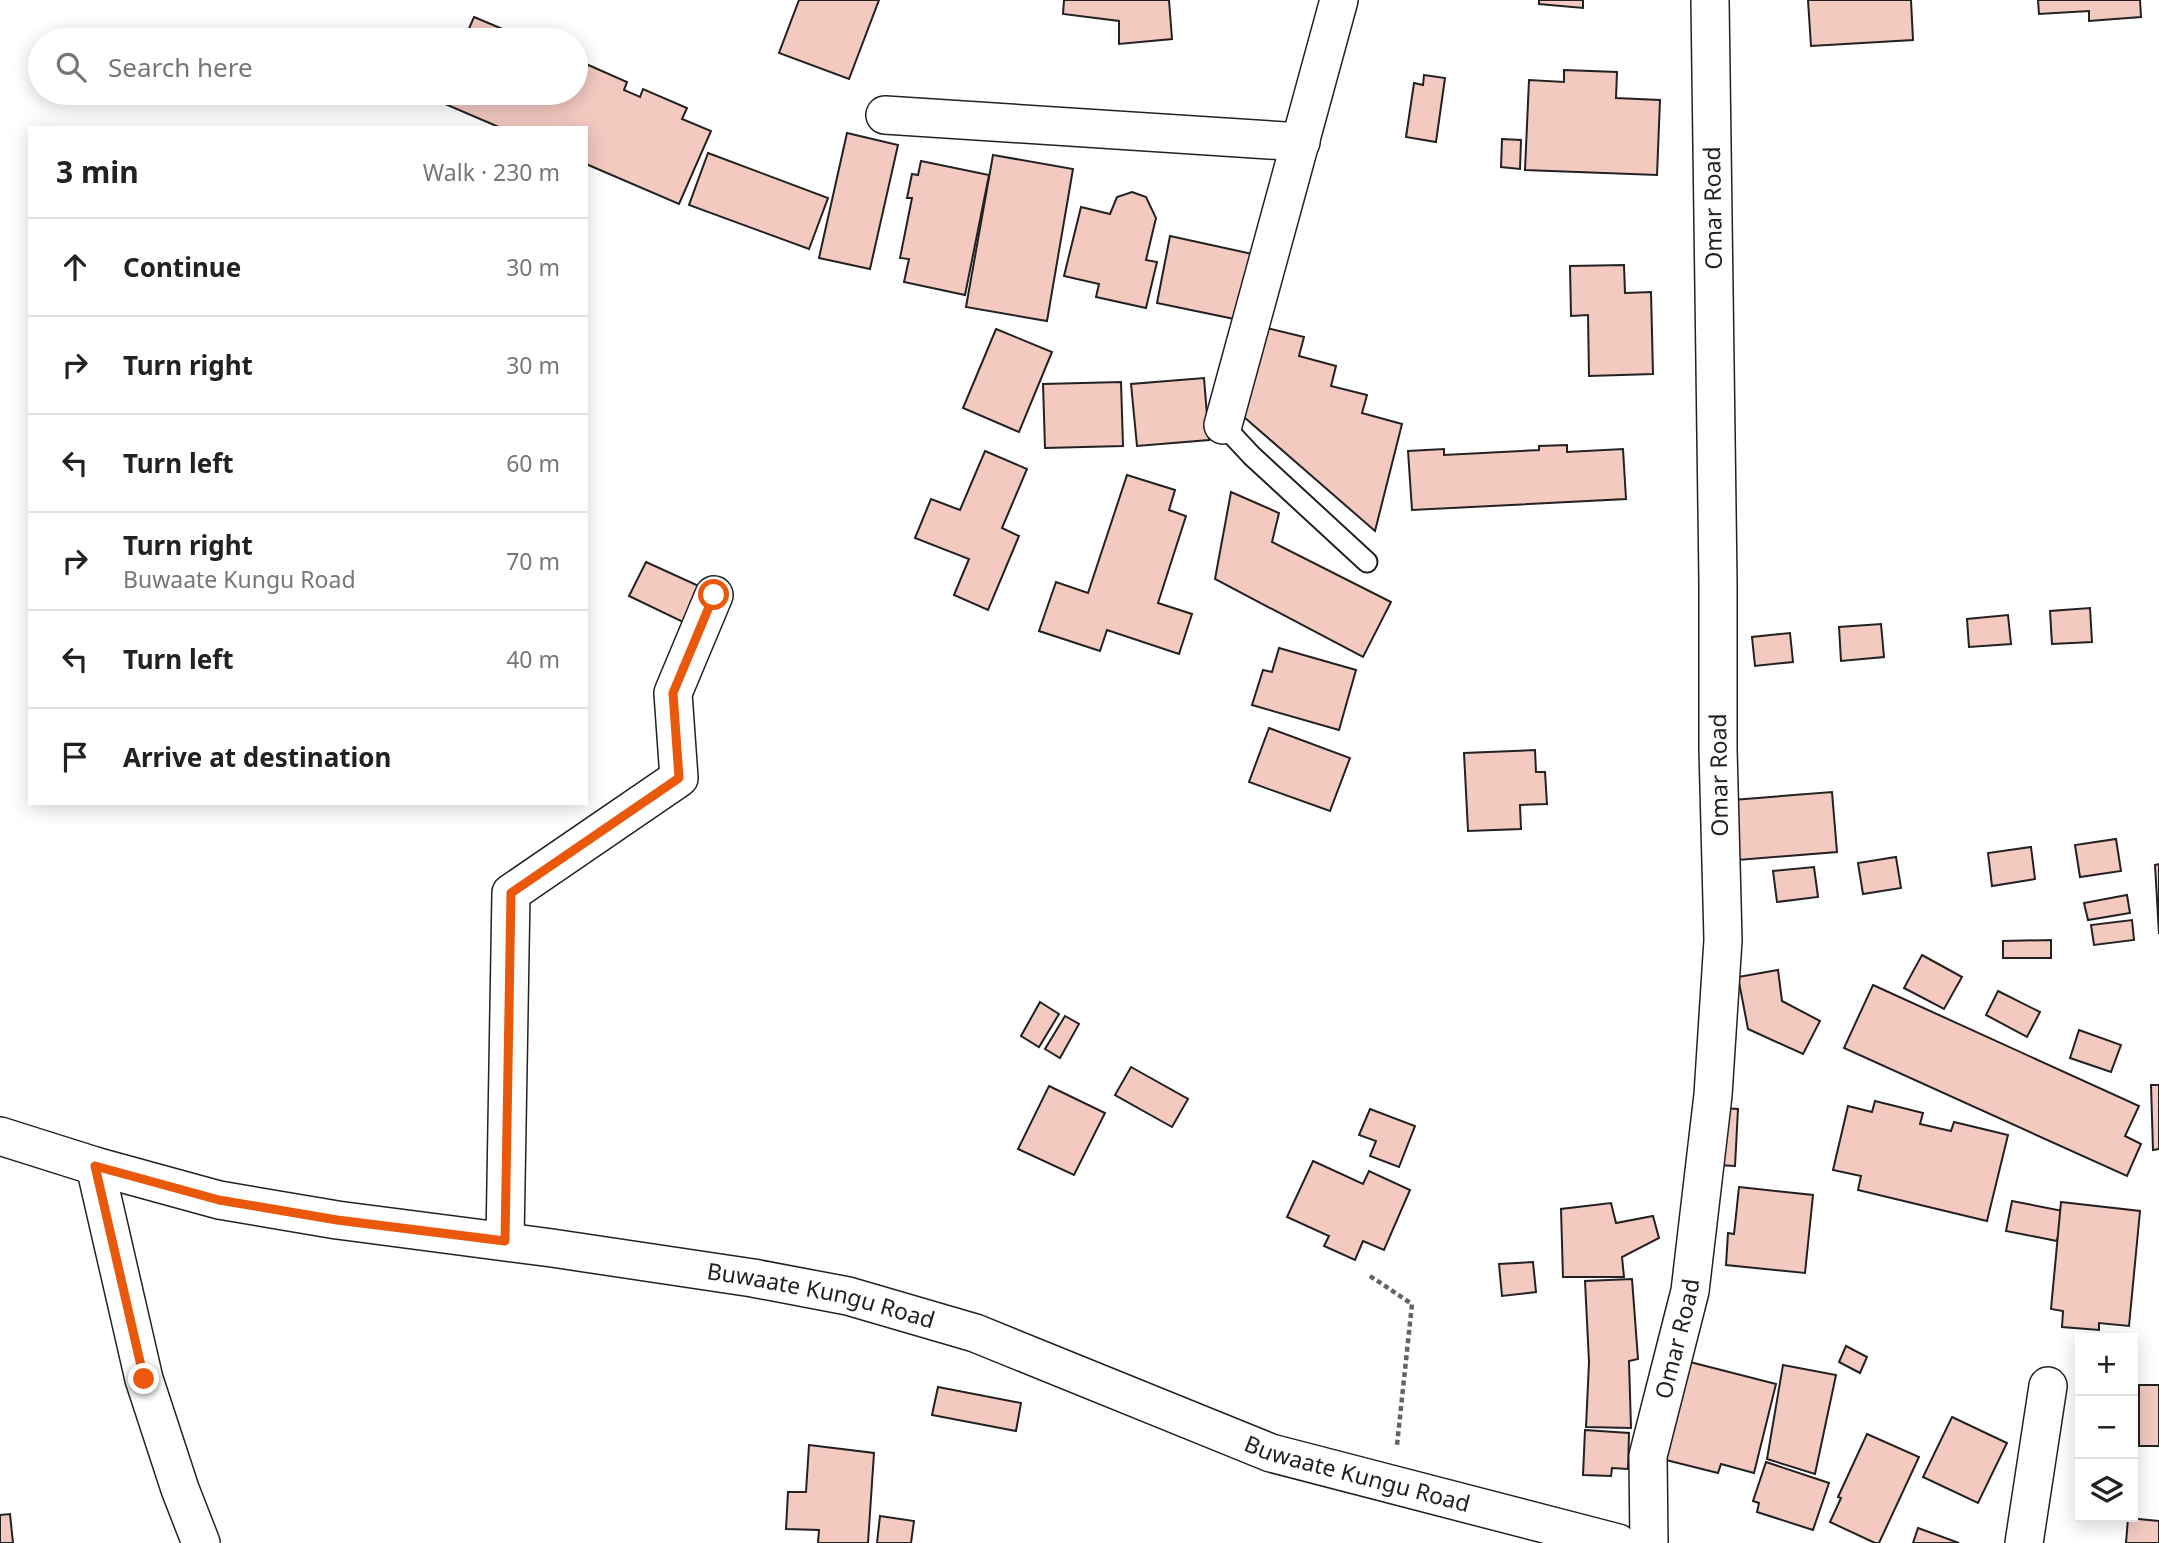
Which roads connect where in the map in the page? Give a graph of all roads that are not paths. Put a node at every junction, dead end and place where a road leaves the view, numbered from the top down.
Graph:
1 (1339, 0) edge
2 (1710, 0) edge
3 (885, 115) dead end
4 (1301, 142) junction
5 (1223, 425) joint
6 (1367, 562) dead end
7 (714, 595) dead end
8 (0, 1136) edge
9 (95, 1166) junction
10 (505, 1241) junction
11 (2048, 1386) dead end
12 (201, 1543) edge
13 (1618, 1543) edge
14 (1649, 1543) edge
15 (2024, 1543) edge

1 - 4 street
2 - 14 street, Omar Road
3 - 4 street
4 - 5 street
5 - 6 lane
7 - 10 street
8 - 9 street, Buwaate Kungu Road
9 - 10 street, Buwaate Kungu Road
9 - 12 street
10 - 13 street, Buwaate Kungu Road
11 - 15 street

